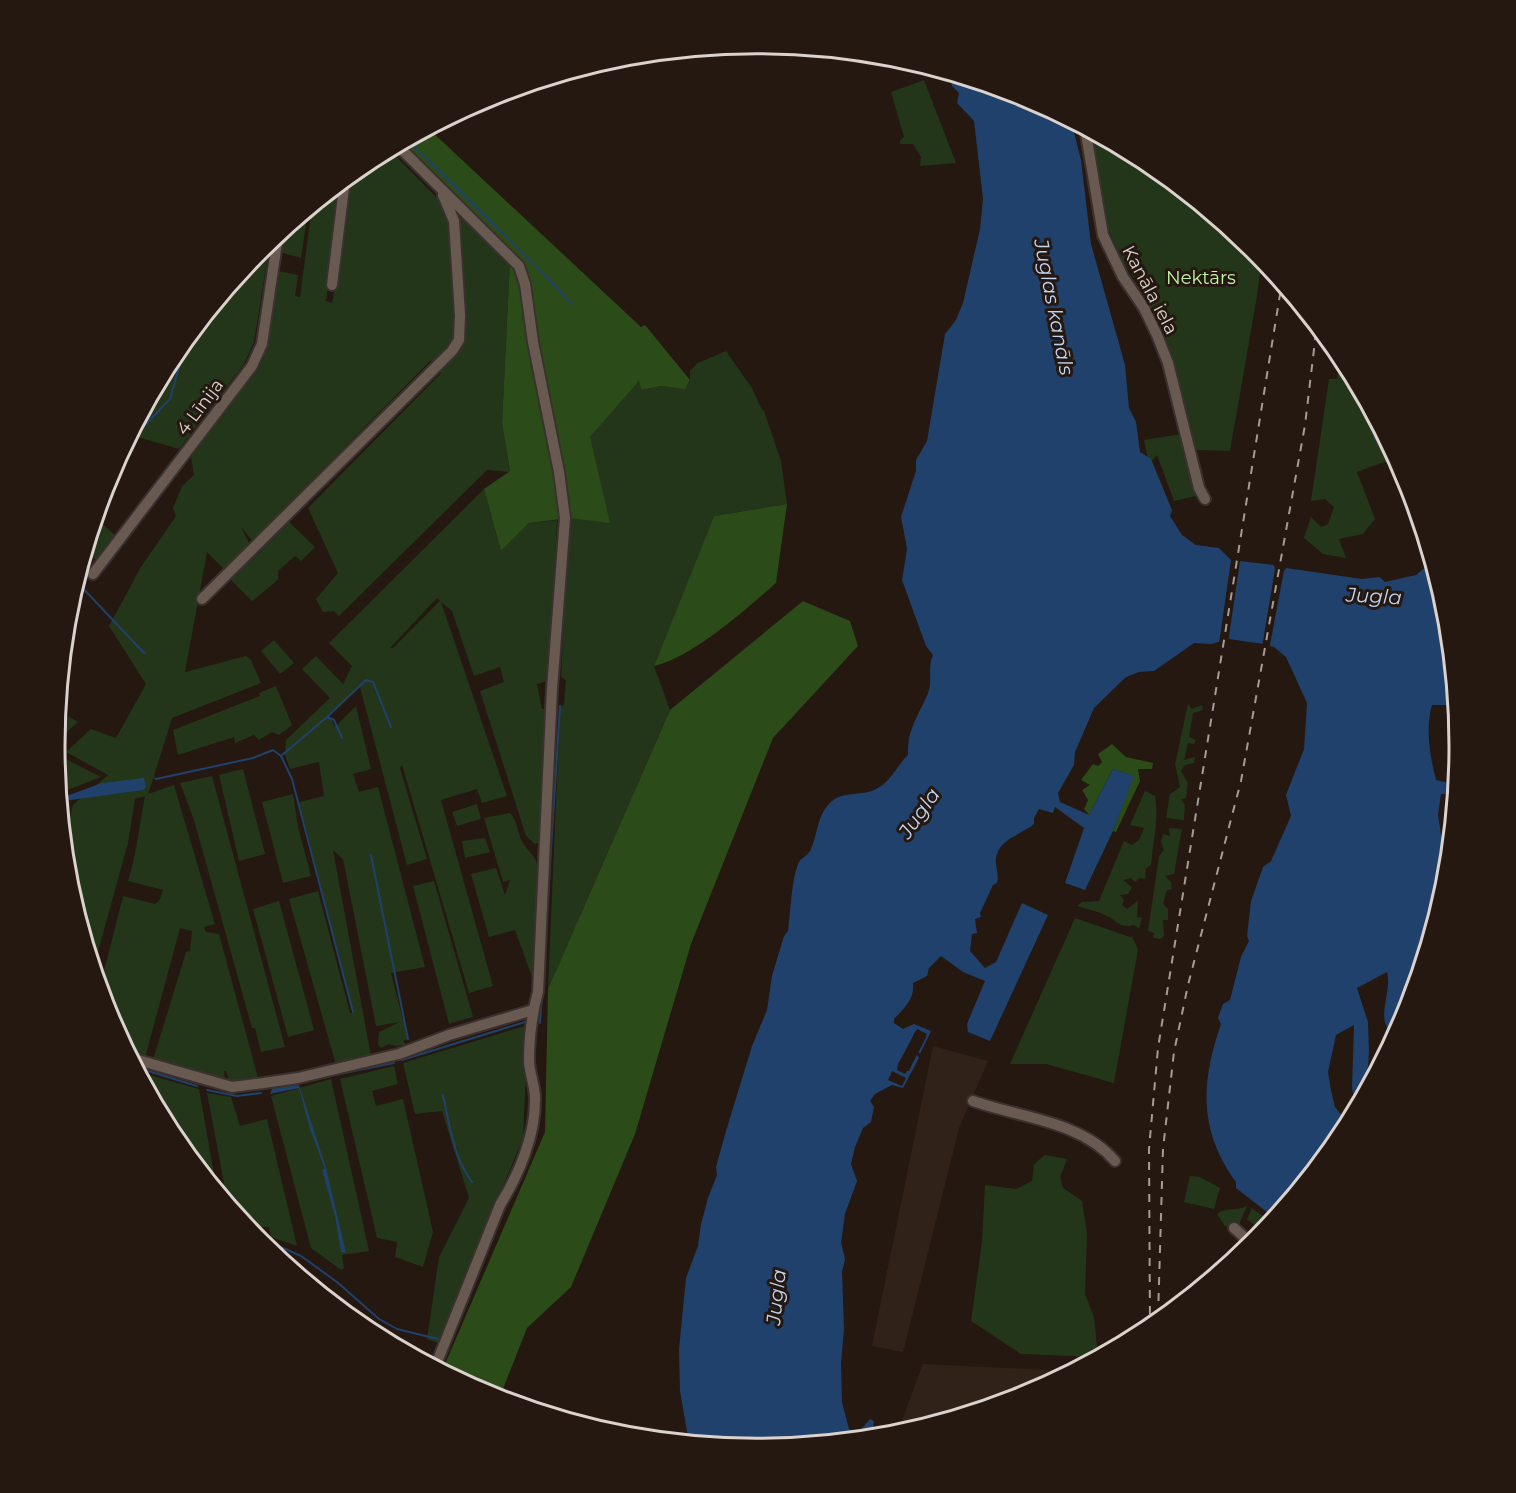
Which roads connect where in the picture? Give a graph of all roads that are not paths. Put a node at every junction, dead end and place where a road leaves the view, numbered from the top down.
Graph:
1 (1087, 137) edge
2 (404, 152) edge
3 (440, 189) junction
4 (344, 192) edge
5 (276, 249) edge
6 (332, 285) dead end
7 (1205, 499) dead end
8 (93, 574) dead end
9 (202, 599) dead end
10 (533, 1010) junction
11 (141, 1061) edge
12 (974, 1101) dead end
13 (1115, 1161) dead end
14 (1233, 1228) dead end
15 (1245, 1238) edge
16 (438, 1360) edge

1 - 7 street, Kanāla iela
2 - 3 street
3 - 9 street
3 - 10 street
4 - 6 street
5 - 8 street, 4 Līnija
10 - 11 street
10 - 16 street
12 - 13 street
14 - 15 street

